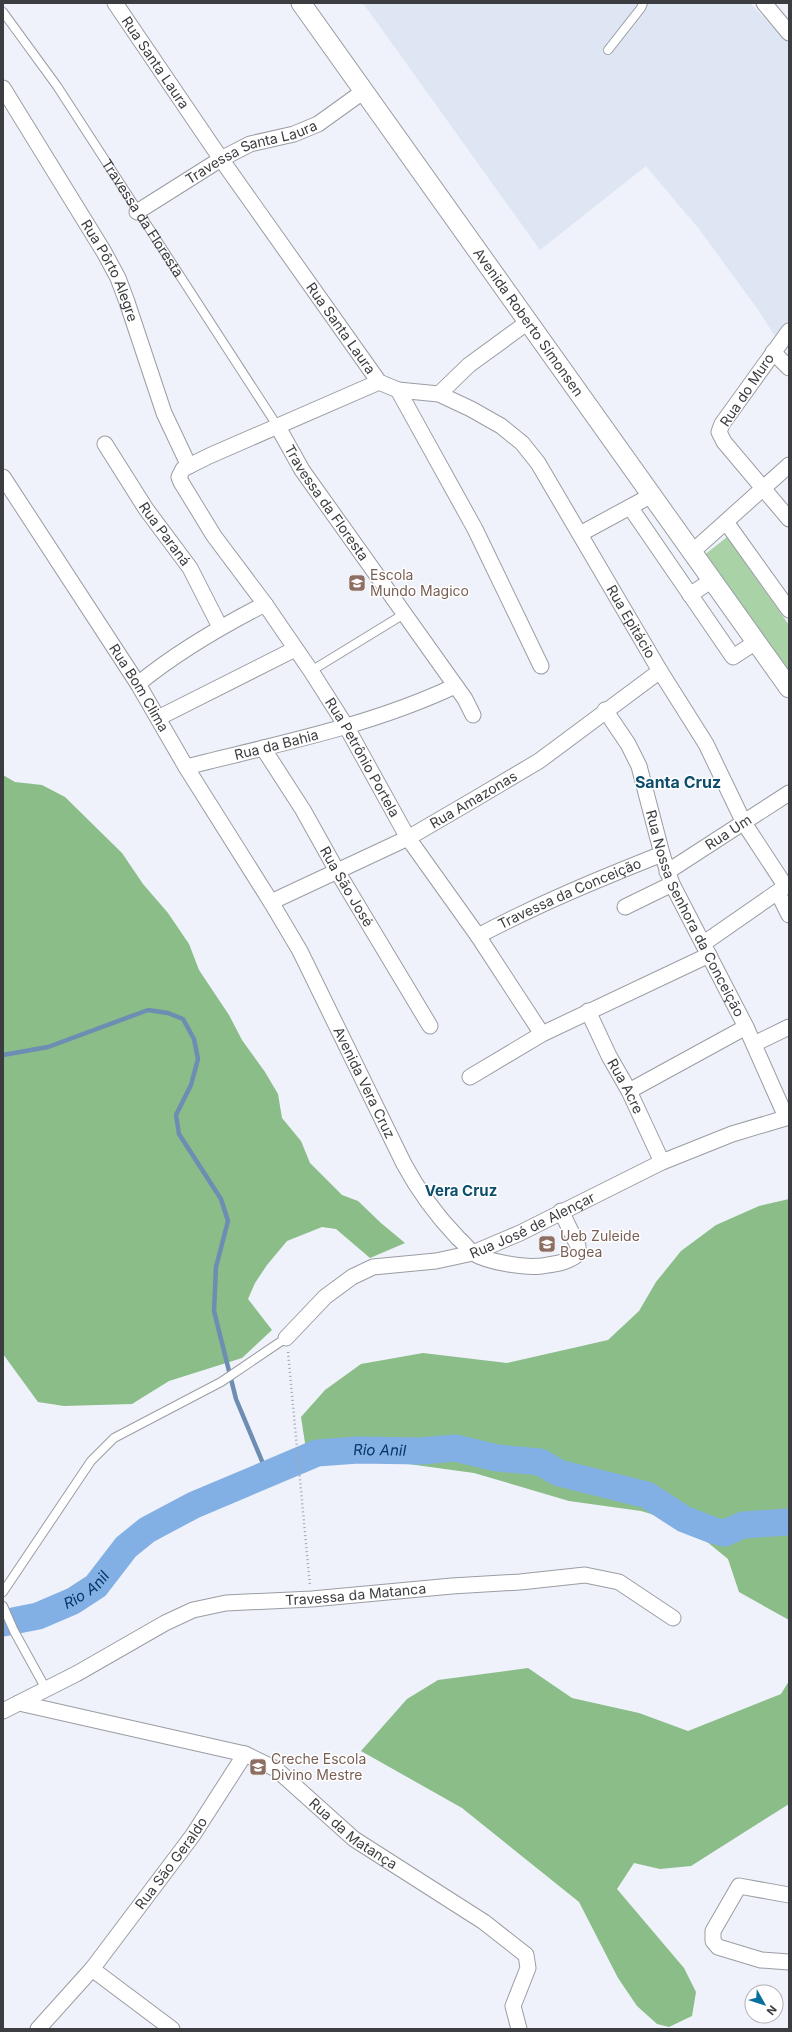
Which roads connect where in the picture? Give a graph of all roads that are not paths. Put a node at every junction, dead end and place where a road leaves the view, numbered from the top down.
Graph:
1 (115, 3) edge
2 (301, 3) edge
3 (643, 3) edge
4 (764, 3) edge
5 (3, 12) edge
6 (789, 33) edge
7 (608, 50) dead end
8 (3, 88) edge
9 (364, 91) junction
10 (221, 159) junction
11 (136, 212) junction
12 (528, 322) junction
13 (789, 331) edge
14 (773, 352) junction
15 (789, 368) edge
16 (379, 382) junction
17 (398, 390) junction
18 (439, 394) junction
19 (278, 427) junction
20 (105, 444) dead end
21 (789, 465) edge
22 (190, 466) junction
23 (3, 477) edge
24 (762, 487) junction
25 (652, 495) junction
26 (630, 507) junction
27 (789, 519) edge
28 (726, 522) junction
29 (580, 534) junction
30 (692, 552) junction
31 (712, 580) junction
32 (690, 594) junction
33 (265, 604) junction
34 (789, 610) edge
35 (404, 614) junction
36 (220, 627) junction
37 (756, 642) junction
38 (295, 648) junction
39 (541, 666) dead end
40 (660, 671) junction
41 (311, 672) junction
42 (138, 684) junction
43 (455, 686) junction
44 (789, 688) edge
45 (605, 710) junction
46 (473, 715) dead end
47 (158, 718) junction
48 (346, 726) junction
49 (263, 748) junction
50 (186, 767) junction
51 (789, 793) edge
52 (744, 823) junction
53 (408, 838) junction
54 (662, 854) junction
55 (337, 871) junction
56 (669, 878) junction
57 (784, 888) edge
58 (271, 902) junction
59 (625, 907) dead end
60 (789, 915) edge
61 (478, 936) junction
62 (707, 949) junction
63 (588, 1011) junction
64 (430, 1026) dead end
65 (746, 1027) junction
66 (789, 1027) edge
67 (536, 1038) junction
68 (754, 1044) junction
69 (470, 1076) dead end
70 (629, 1091) junction
71 (787, 1117) edge
72 (662, 1162) junction
73 (561, 1211) junction
74 (473, 1253) junction
75 (286, 1338) joint
76 (3, 1592) edge
77 (4, 1609) edge
78 (673, 1618) dead end
79 (46, 1689) junction
80 (19, 1704) junction
81 (3, 1711) edge
82 (245, 1754) junction
83 (789, 1895) edge
84 (789, 1962) edge
85 (92, 1969) junction
86 (38, 2029) edge
87 (172, 2029) edge
88 (519, 2029) edge

1 - 10 street, Rua Santa Laura
2 - 9 street, Avenida Roberto Símonsen
3 - 7 lane
4 - 6 street
5 - 11 lane, Travessa da Floresta
8 - 22 street, Rua Pôrto Alegre
9 - 10 street, Travessa Santa Laura
9 - 12 street, Avenida Roberto Símonsen
10 - 11 street, Travessa Santa Laura
10 - 16 street, Rua Santa Laura
11 - 19 lane, Travessa da Floresta
12 - 18 street
12 - 25 street, Avenida Roberto Símonsen
13 - 14 street, Rua do Muro
14 - 15 street
14 - 24 street, Rua do Muro
16 - 17 street, Rua Santa Laura
16 - 19 street, Travessa da Floresta
17 - 18 street
17 - 39 street
18 - 29 street, Rua Epitácio
19 - 22 street, Travessa da Floresta
19 - 35 street, Travessa da Floresta
20 - 36 street, Rua Paraná
21 - 24 street
22 - 33 street, Rua Petrônio Portela
23 - 42 street, Rua Bom Clima
24 - 27 street
24 - 28 street
25 - 26 street
25 - 30 street, Avenida Roberto Símonsen
26 - 29 street
26 - 32 street
28 - 30 street
28 - 34 street
29 - 40 street, Rua Epitácio
30 - 31 street, Avenida Roberto Símonsen
31 - 32 street
31 - 37 street, Avenida Roberto Símonsen
32 - 37 street
33 - 36 street
33 - 38 street, Rua Petrônio Portela
35 - 41 lane
35 - 43 street, Travessa da Floresta
36 - 42 street
37 - 44 street, Avenida Roberto Símonsen
38 - 41 street, Rua Petrônio Portela
38 - 47 street
40 - 45 street, Rua Amazonas
40 - 52 street, Rua Epitácio
41 - 48 street, Rua Petrônio Portela
42 - 47 street, Rua Bom Clima
43 - 46 street, Travessa da Floresta
43 - 48 street, Rua da Bahia
45 - 53 street, Rua Amazonas
45 - 54 street, Rua Nossa Senhora da Conceição
47 - 50 street, Rua Bom Clima
48 - 49 street, Rua da Bahia
48 - 53 street, Rua Petrônio Portela
49 - 50 street, Rua da Bahia
49 - 55 street, Rua São José
50 - 58 street, Rua Bom Clima
51 - 52 street, Rua Um
52 - 56 street, Rua Um
52 - 57 street, Rua Epitácio
53 - 55 street, Rua Amazonas
53 - 61 street, Rua Petrônio Portela
54 - 56 street, Rua Nossa Senhora da Conceição
54 - 61 street, Travessa da Conceição
55 - 58 street, Rua Amazonas
55 - 64 street, Rua São José
56 - 59 street, Rua Um
56 - 62 street, Rua Nossa Senhora da Conceição
57 - 60 street, Rua Epitácio
57 - 62 street
58 - 74 street, Avenida Vera Cruz
61 - 67 street, Rua Petrônio Portela
62 - 63 street
62 - 65 street, Rua Nossa Senhora da Conceição
63 - 67 street
63 - 70 street, Rua Acre
65 - 68 street, Rua Nossa Senhora da Conceição
65 - 70 street
66 - 68 street
67 - 69 street
68 - 71 street, Rua Nossa Senhora da Conceição
70 - 72 street, Rua Acre
71 - 72 street, Rua José de Alençar
72 - 73 street, Rua José de Alençar
73 - 74 street, Rua José de Alençar
73 - 74 street
74 - 75 street, Rua José de Alençar
75 - 76 lane
77 - 79 lane
78 - 79 street, Travessa da Matanca
79 - 80 street
80 - 81 street
80 - 82 street, Rua da Matança
82 - 85 street, Rua São Geraldo
82 - 88 street, Rua da Matança
83 - 84 street
85 - 86 street, Rua São Geraldo
85 - 87 street

